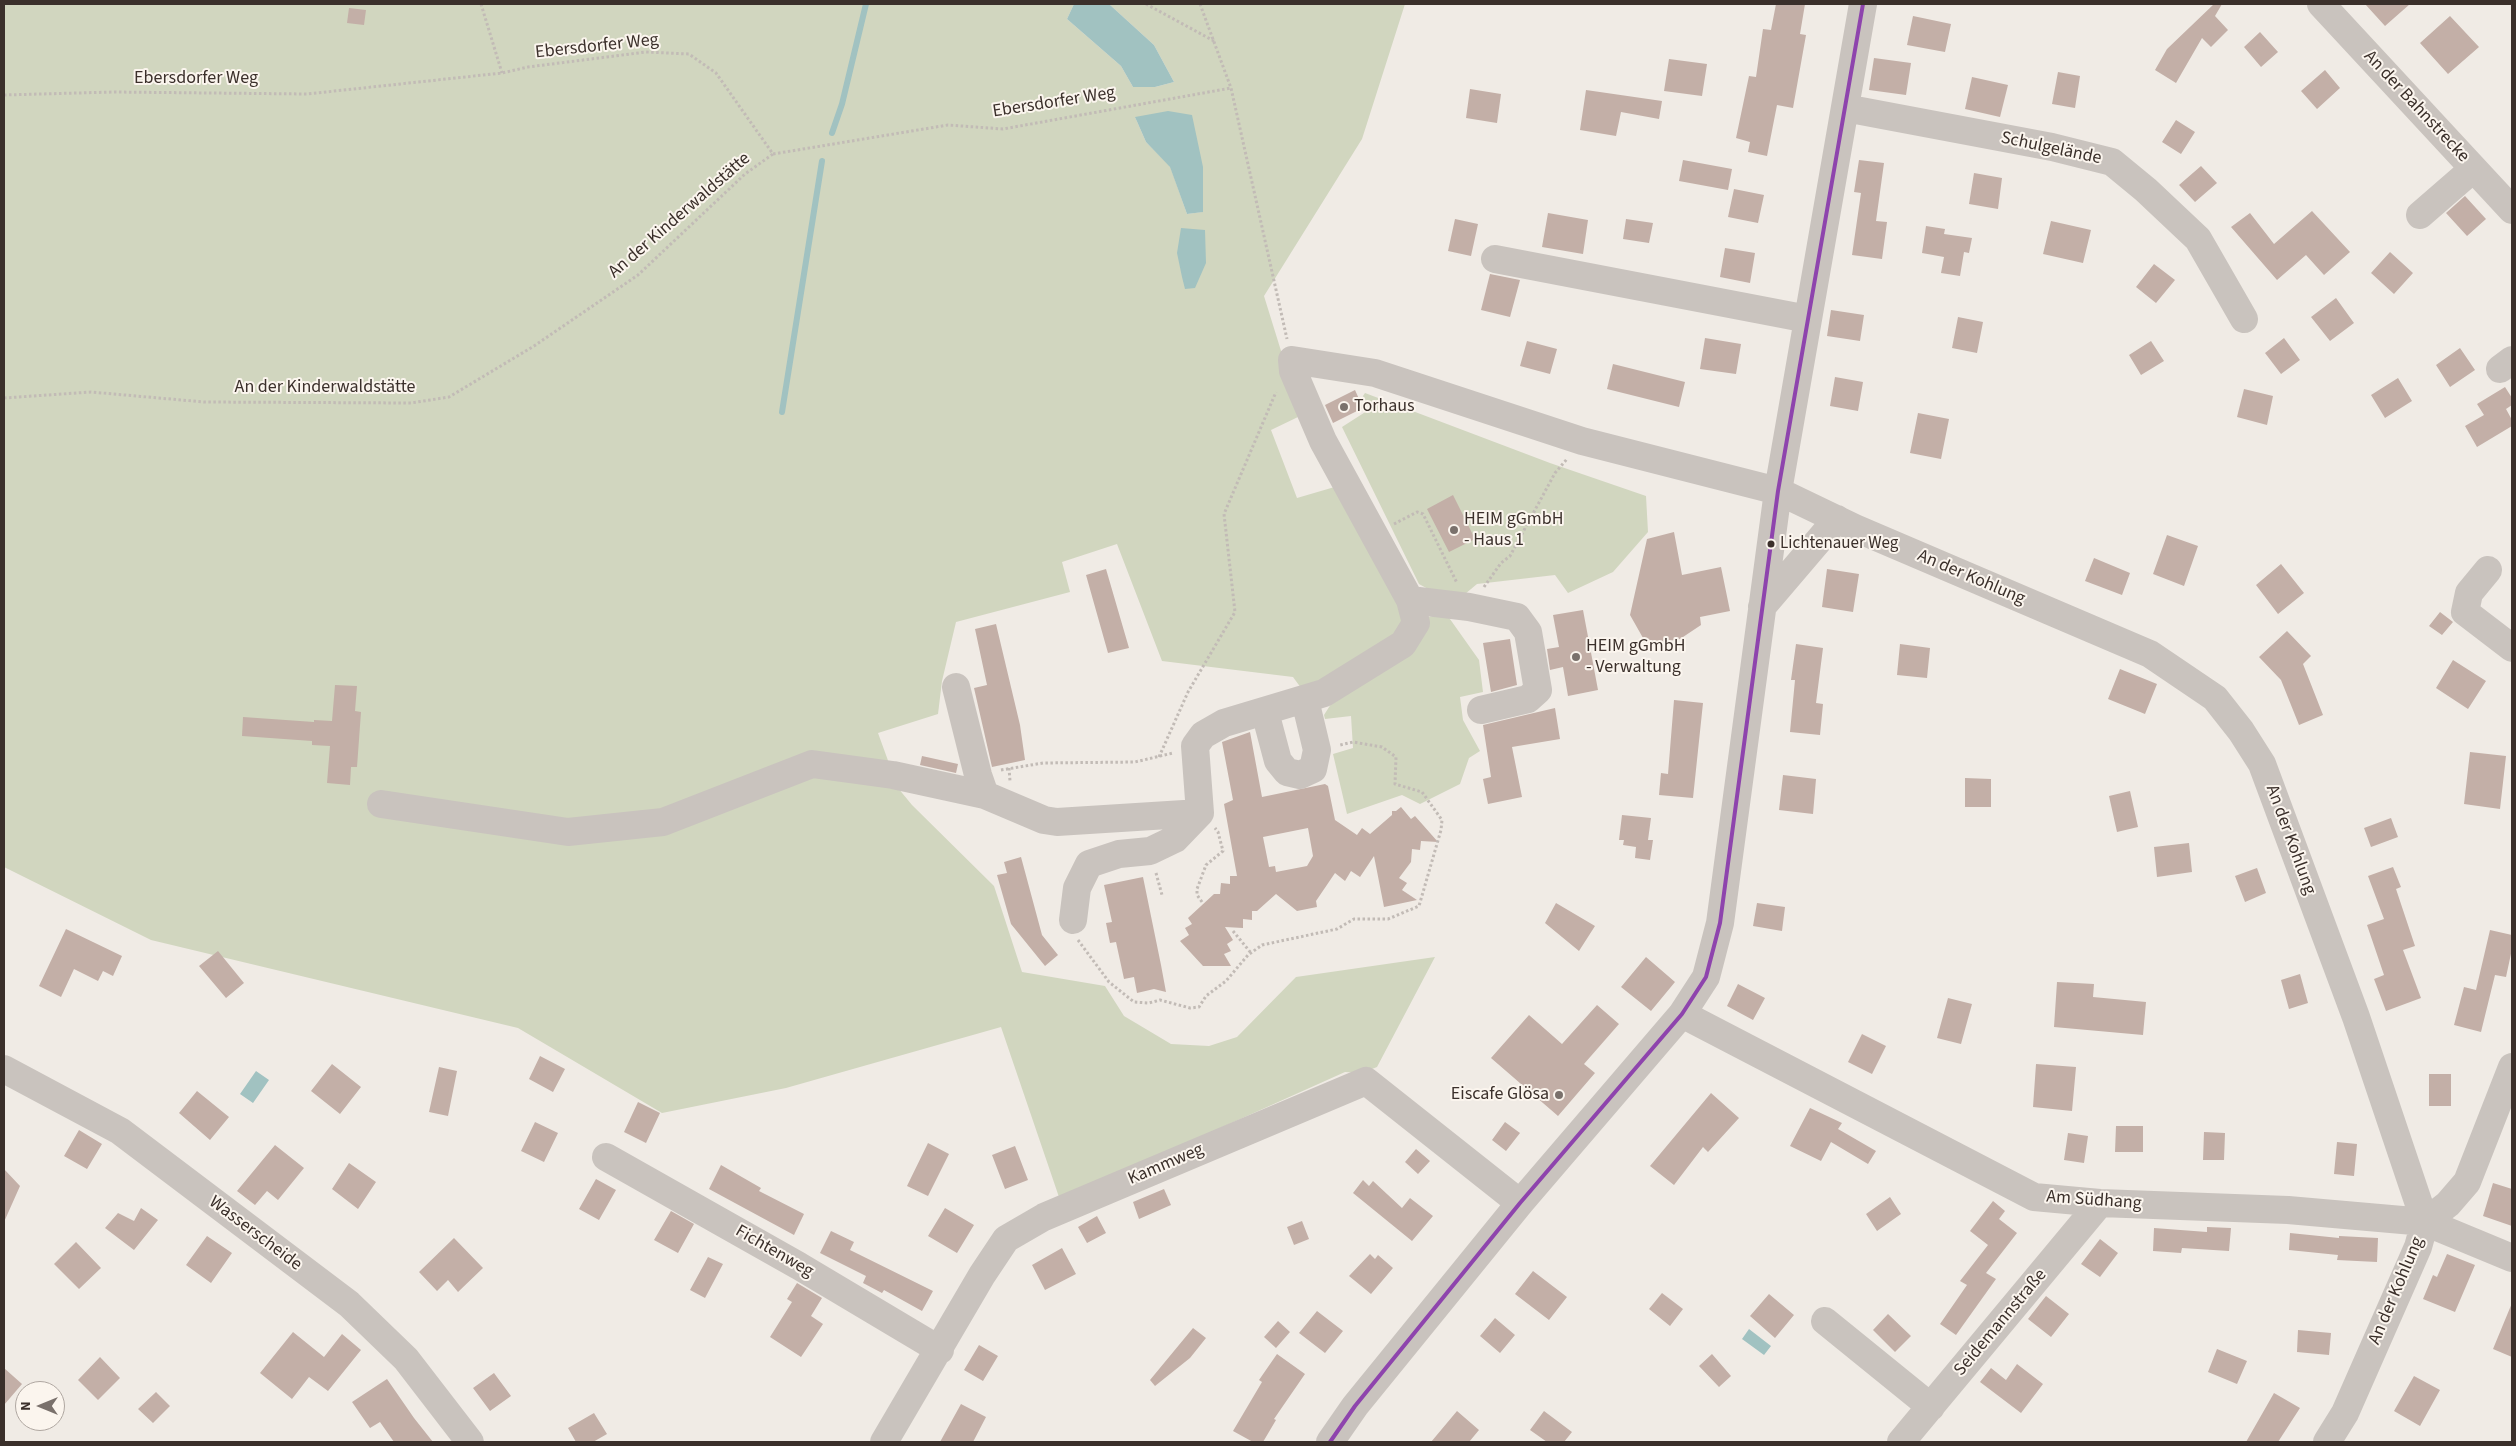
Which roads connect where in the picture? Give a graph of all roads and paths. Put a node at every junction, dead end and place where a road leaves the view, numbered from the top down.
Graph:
1 (481, 4) edge
2 (1146, 4) edge
3 (1200, 4) edge
4 (1863, 4) edge
5 (2321, 4) edge
6 (1214, 42) junction
7 (502, 73) junction
8 (1231, 88) junction
9 (4, 95) edge
10 (1845, 108) junction
11 (773, 154) junction
12 (2473, 168) junction
13 (2512, 210) edge
14 (2420, 215) dead end
15 (1495, 259) dead end
16 (1808, 319) junction
17 (2244, 319) dead end
18 (1292, 360) junction
19 (4, 398) edge
20 (1582, 441) junction
21 (1778, 491) junction
22 (1837, 519) junction
23 (1388, 528) dead end
24 (2488, 570) dead end
25 (1410, 600) junction
26 (1472, 603) junction
27 (1762, 607) junction
28 (2512, 648) edge
29 (956, 687) dead end
30 (1305, 700) junction
31 (1481, 710) dead end
32 (1265, 712) junction
33 (1195, 746) junction
34 (1317, 750) junction
35 (1159, 757) junction
36 (981, 785) junction
37 (380, 804) dead end
38 (1200, 813) junction
39 (1202, 902) dead end
40 (1073, 920) joint
41 (1233, 931) dead end
42 (1252, 953) junction
43 (1682, 1014) junction
44 (2512, 1067) edge
45 (4, 1069) edge
46 (606, 1157) dead end
47 (1520, 1203) junction
48 (2100, 1203) junction
49 (2425, 1222) junction
50 (2512, 1258) edge
51 (1825, 1321) dead end
52 (940, 1350) junction
53 (1931, 1407) junction
54 (470, 1442) edge
55 (884, 1442) edge
56 (1330, 1442) edge
57 (1902, 1442) edge
58 (2327, 1442) edge

1 - 7 path
2 - 6 path
3 - 6 path
4 - 10 street
5 - 12 street, An der Bahnstrecke
6 - 8 path
7 - 9 path, Ebersdorfer Weg
7 - 11 path, Ebersdorfer Weg
8 - 11 path, Ebersdorfer Weg
8 - 18 path
10 - 16 street
10 - 17 street, Schulgelände
11 - 19 path, An der Kinderwaldstätte
12 - 13 street, An der Bahnstrecke
12 - 14 street
15 - 16 street
16 - 21 street
18 - 20 street
18 - 25 street
18 - 35 path
20 - 21 street
20 - 26 path
21 - 22 street, An der Kohlung
21 - 27 street
22 - 27 street
22 - 49 street, An der Kohlung
23 - 26 path
24 - 28 street
25 - 26 street
25 - 30 street
26 - 31 street
27 - 43 street
29 - 36 street
30 - 32 street
30 - 34 street
32 - 33 street
32 - 34 street
33 - 35 path
33 - 38 street
34 - 42 path
35 - 36 path
36 - 37 street
36 - 38 street
38 - 39 path
38 - 40 street
40 - 42 path
41 - 42 path
43 - 47 street
43 - 48 street, Am Südhang
44 - 49 street
45 - 54 street, Wasserscheide
46 - 52 street, Fichtenweg
47 - 52 street, Kammweg
47 - 56 street
48 - 49 street, Am Südhang
48 - 53 street, Seidemannstraße
49 - 50 street, Am Südhang
49 - 58 street, An der Kohlung
51 - 53 street
52 - 55 street, Kammweg
53 - 57 street, Seidemannstraße

